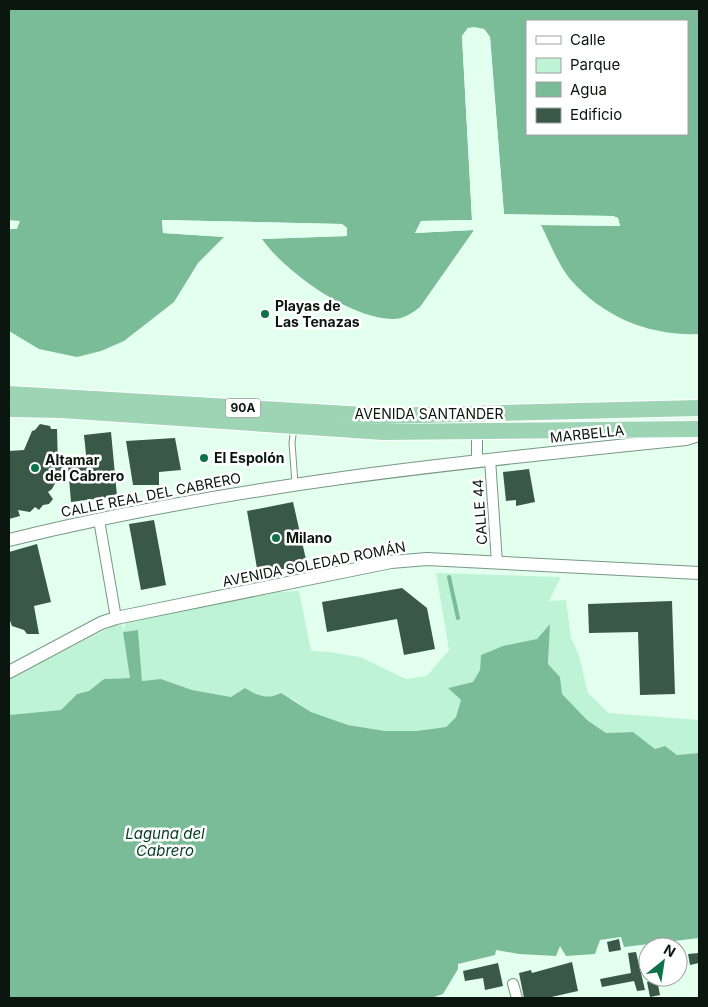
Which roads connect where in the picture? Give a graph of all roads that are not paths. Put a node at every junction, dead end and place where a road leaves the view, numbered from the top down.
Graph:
1 (9, 394) edge
2 (699, 408) edge
3 (9, 409) edge
4 (478, 414) junction
5 (294, 426) junction
6 (699, 429) edge
7 (477, 433) junction
8 (699, 435) edge
9 (484, 460) junction
10 (295, 484) junction
11 (99, 520) junction
12 (9, 540) edge
13 (497, 563) junction
14 (699, 573) edge
15 (116, 618) junction
16 (9, 672) edge
17 (513, 984) dead end
18 (517, 998) edge

1 - 4 highway, AVENIDA SANTANDER / 90A
2 - 4 highway, AVENIDA SANTANDER / 90A
3 - 5 highway, AVENIDA SANTANDER / 90A
4 - 7 street, CALLE 44
5 - 7 highway, AVENIDA SANTANDER / 90A
5 - 10 lane
6 - 7 highway, AVENIDA SANTANDER / 90A
7 - 9 street, CALLE 44
8 - 9 street, MARBELLA
9 - 10 street, CALLE REAL DEL CABRERO
9 - 13 street, CALLE 44
10 - 11 street, CALLE REAL DEL CABRERO
11 - 12 street, CALLE REAL DEL CABRERO
11 - 15 street
13 - 14 street, AVENIDA SOLEDAD ROMÁN
13 - 15 street, AVENIDA SOLEDAD ROMÁN
15 - 16 street, AVENIDA SOLEDAD ROMÁN
17 - 18 street

